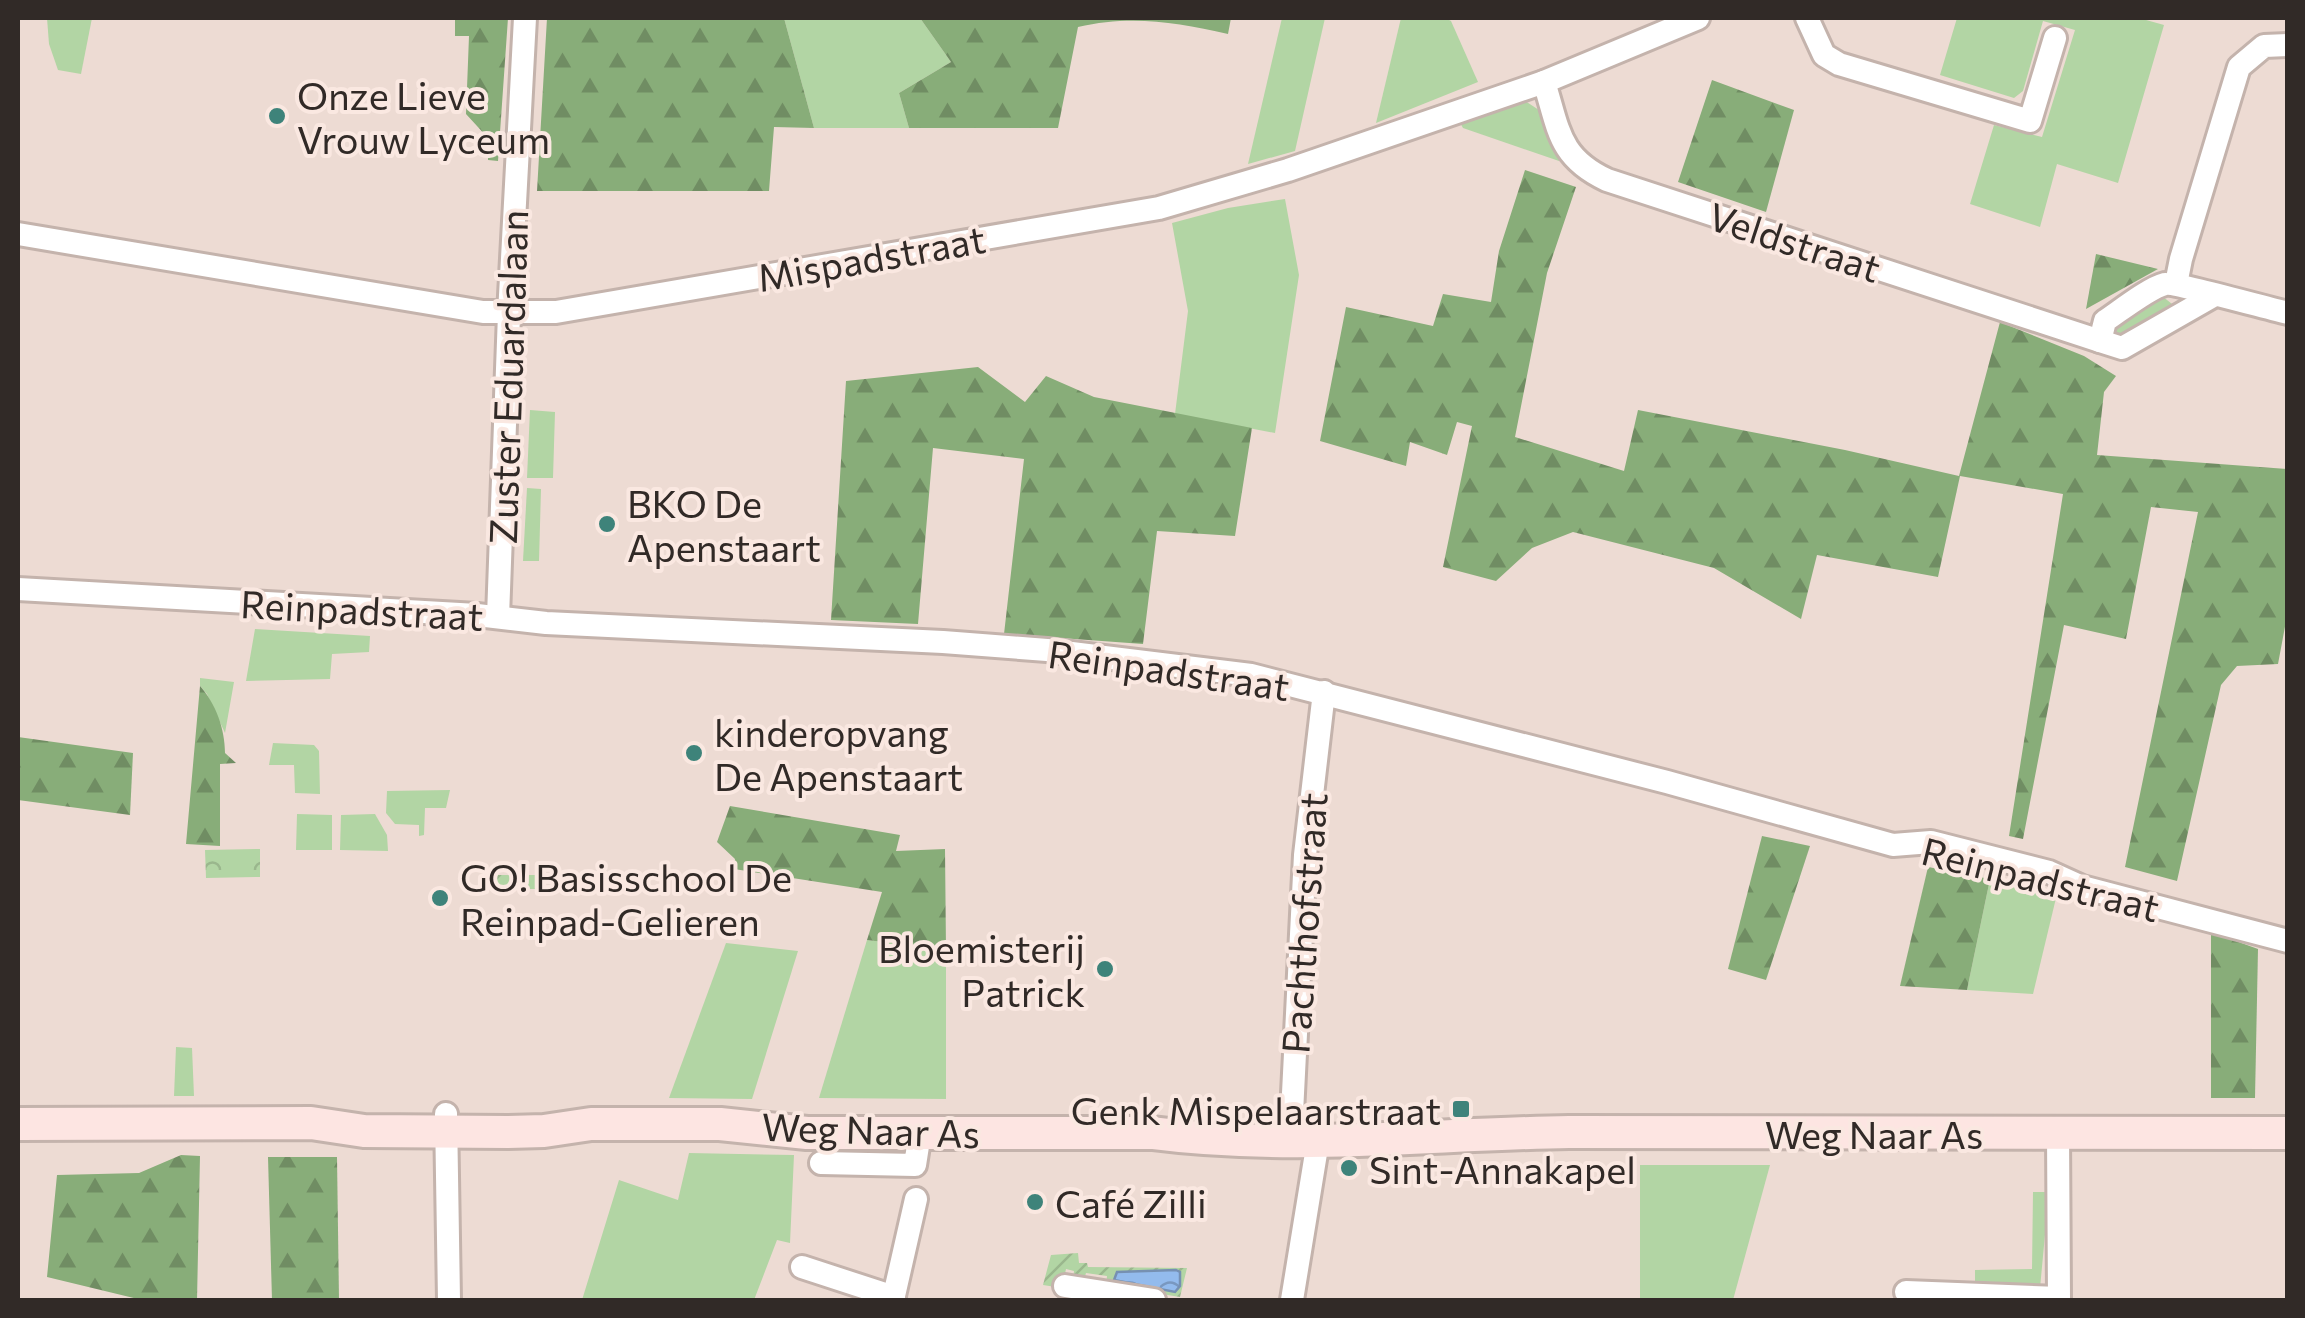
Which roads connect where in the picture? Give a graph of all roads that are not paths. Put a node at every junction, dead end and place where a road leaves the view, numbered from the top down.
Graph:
1 (525, 18) edge
2 (1698, 18) edge
3 (1807, 18) edge
4 (2055, 38) dead end
5 (2288, 45) edge
6 (1544, 82) junction
7 (18, 234) edge
8 (2176, 284) junction
9 (2213, 296) junction
10 (2288, 312) edge
11 (508, 314) junction
12 (2100, 341) junction
13 (18, 589) edge
14 (498, 617) junction
15 (1324, 692) junction
16 (2288, 941) edge
17 (446, 1123) junction
18 (18, 1124) edge
19 (920, 1132) junction
20 (1305, 1132) junction
21 (2288, 1132) edge
22 (2058, 1133) junction
23 (821, 1164) dead end
24 (916, 1198) dead end
25 (802, 1267) dead end
26 (1066, 1286) dead end
27 (1906, 1292) dead end
28 (894, 1299) edge
29 (449, 1300) edge
30 (1154, 1300) edge
31 (1292, 1300) edge

1 - 11 street, Zuster Eduardalaan
2 - 6 street, Mispadstraat
3 - 4 street
5 - 8 street
6 - 11 street, Mispadstraat
6 - 12 street, Veldstraat
7 - 11 street, Mispadstraat
8 - 9 street
8 - 12 street
9 - 10 street
9 - 12 street, Veldstraat
11 - 14 street, Zuster Eduardalaan
13 - 14 street, Reinpadstraat
14 - 15 street, Reinpadstraat
15 - 16 street, Reinpadstraat
15 - 20 street, Pachthofstraat
17 - 18 main road, Weg Naar As
17 - 19 main road, Weg Naar As
17 - 29 street
19 - 20 main road, Weg Naar As
19 - 23 street
20 - 22 main road, Weg Naar As
20 - 31 street, Pachthofstraat
21 - 22 main road, Weg Naar As
22 - 27 street
24 - 28 street
25 - 28 street
26 - 30 street

